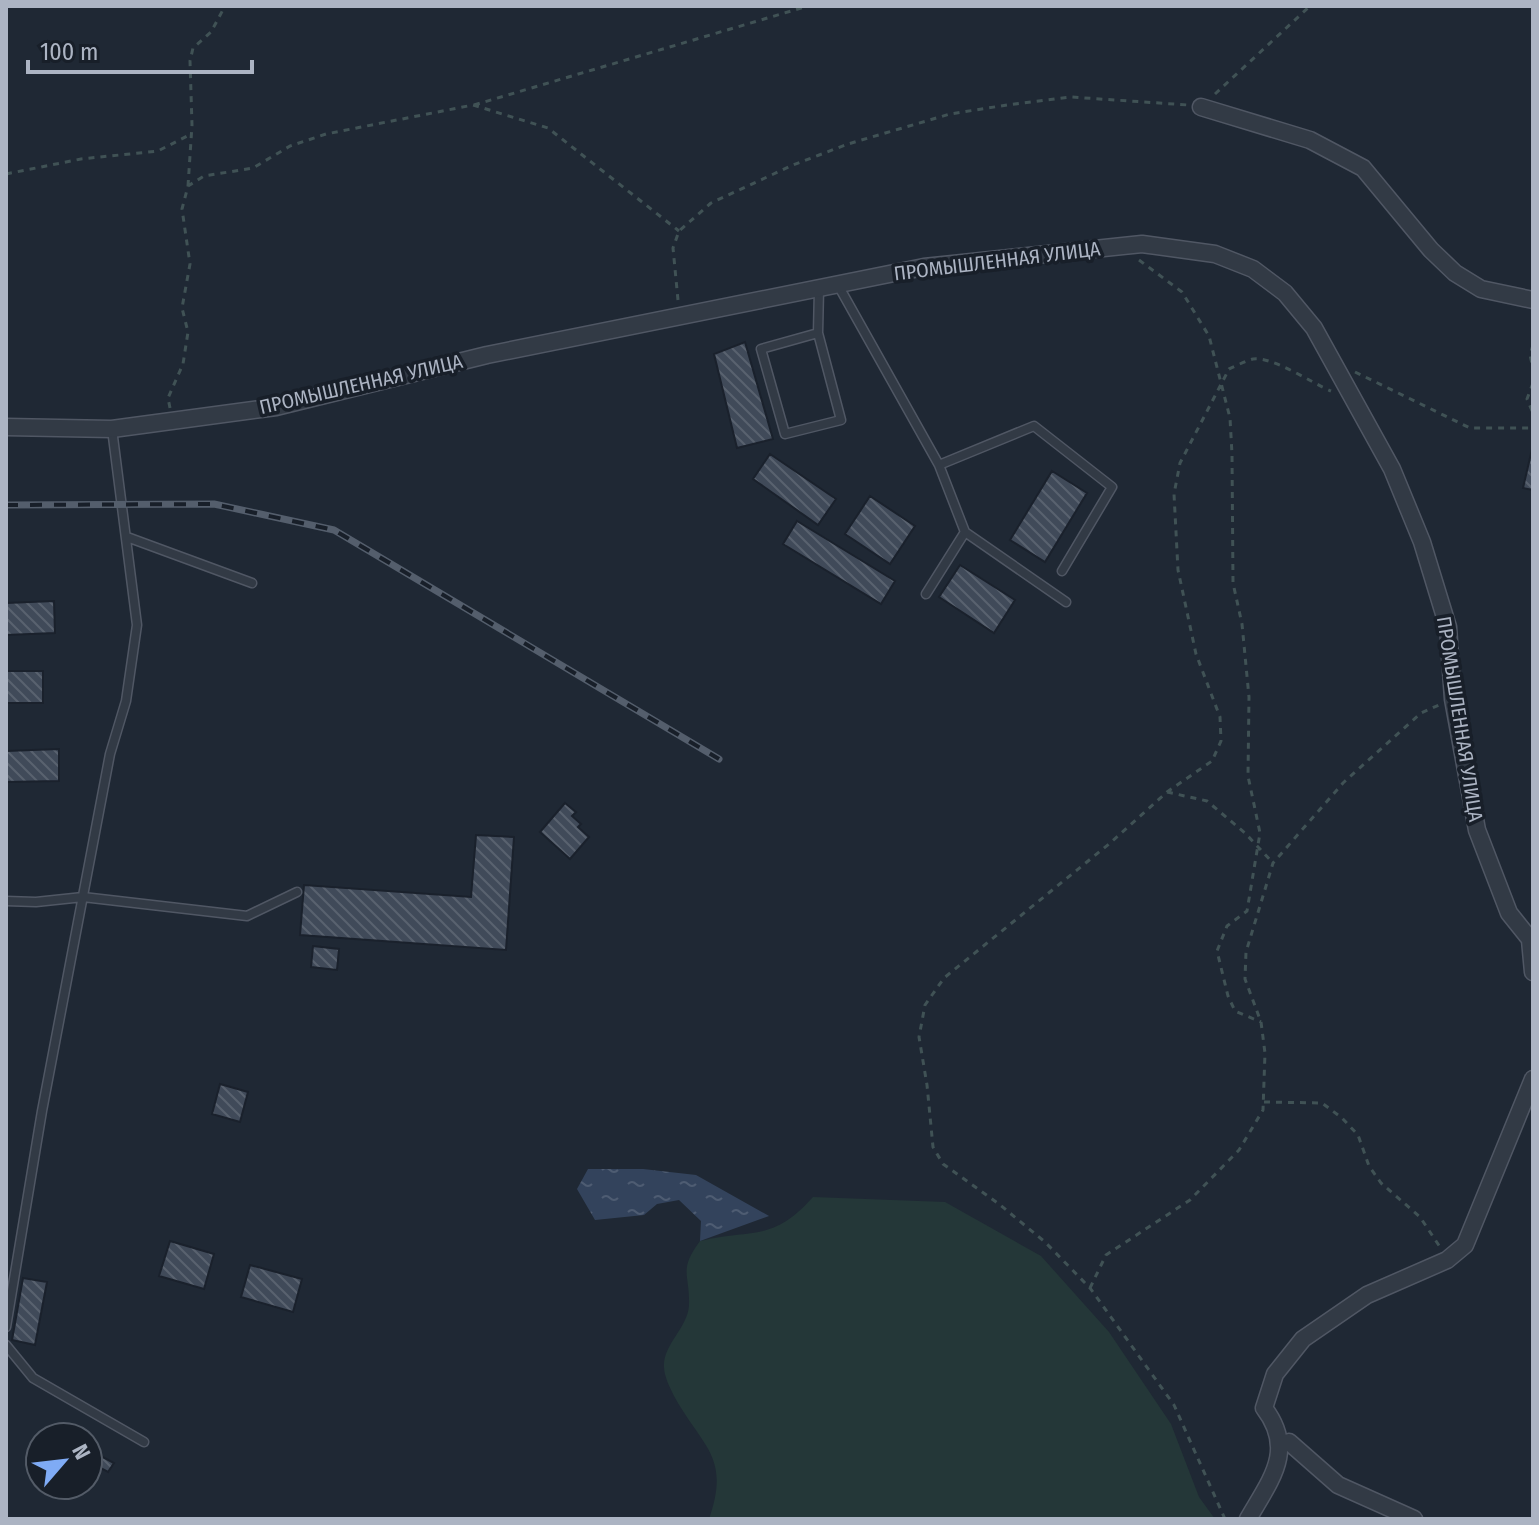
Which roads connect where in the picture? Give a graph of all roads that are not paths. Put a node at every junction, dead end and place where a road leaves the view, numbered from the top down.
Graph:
1 (1201, 107) road end
2 (838, 284) junction
3 (819, 288) junction
4 (1533, 300) edge
5 (818, 333) junction
6 (6, 427) edge
7 (112, 429) junction
8 (939, 465) junction
9 (965, 532) junction
10 (127, 537) junction
11 (1062, 571) dead end
12 (252, 583) dead end
13 (926, 594) dead end
14 (1066, 602) dead end
15 (297, 892) dead end
16 (83, 897) junction
17 (6, 901) edge
18 (1532, 941) edge
19 (1533, 972) edge
20 (1533, 1079) edge
21 (6, 1327) edge
22 (6, 1345) edge
23 (144, 1442) dead end
24 (1289, 1442) dead end
25 (1248, 1519) edge
26 (1414, 1519) edge

1 - 4 street
2 - 3 street, ПРОМЫШЛЕННАЯ УЛИЦА
2 - 8 lane
2 - 18 street, ПРОМЫШЛЕННАЯ УЛИЦА
3 - 5 lane
3 - 7 street, ПРОМЫШЛЕННАЯ УЛИЦА
5 - 5 lane
6 - 7 street, ПРОМЫШЛЕННАЯ УЛИЦА
7 - 10 lane
8 - 9 lane
8 - 11 lane
9 - 13 lane
9 - 14 lane
10 - 12 lane
10 - 16 lane
15 - 16 lane
16 - 17 lane
16 - 21 lane
18 - 19 street
20 - 25 street
22 - 23 lane
24 - 26 street

